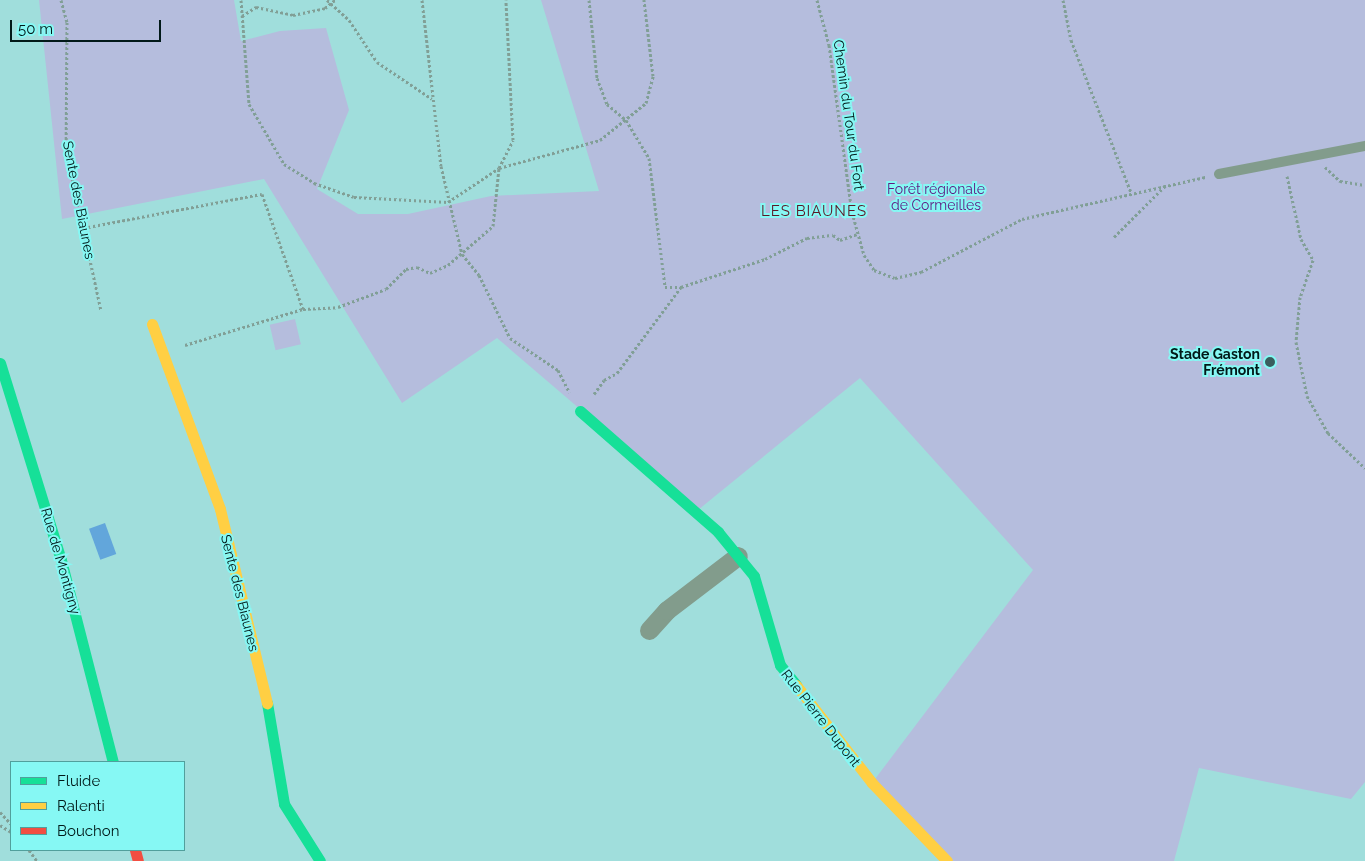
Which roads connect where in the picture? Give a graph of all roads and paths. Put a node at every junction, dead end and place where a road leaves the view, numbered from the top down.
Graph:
1 (61, 0) edge
2 (241, 0) edge
3 (327, 0) edge
4 (422, 0) edge
5 (506, 0) edge
6 (589, 0) edge
7 (644, 0) edge
8 (818, 0) edge
9 (1063, 0) edge
10 (333, 1) edge
11 (242, 16) junction
12 (432, 99) junction
13 (626, 120) junction
14 (1365, 146) edge
15 (1322, 154) junction
16 (1284, 161) junction
17 (499, 168) junction
18 (1219, 174) joint
19 (1167, 184) junction
20 (1365, 185) edge
21 (1131, 192) junction
22 (448, 202) junction
23 (84, 228) junction
24 (857, 234) junction
25 (1114, 237) dead end
26 (462, 254) junction
27 (681, 287) junction
28 (303, 309) junction
29 (101, 310) dead end
30 (152, 324) dead end
31 (163, 351) junction
32 (0, 363) edge
33 (580, 411) junction
34 (1365, 468) edge
35 (738, 556) junction
36 (649, 630) dead end
37 (113, 761) edge
38 (0, 812) edge
39 (10, 823) edge
40 (320, 861) edge
41 (947, 861) edge

1 - 23 path, Sente des Biaunes
2 - 11 path
3 - 10 path
4 - 12 path
5 - 17 path
6 - 13 path
7 - 13 path
8 - 24 path, Chemin du Tour du Fort
9 - 21 path
10 - 11 path
10 - 12 path
11 - 22 path
12 - 22 path
13 - 17 path
13 - 27 path
14 - 15 lane
15 - 16 lane
15 - 20 path
16 - 18 lane
16 - 34 path
17 - 22 path
17 - 26 path
18 - 19 path, Chemin du Tour du Fort
19 - 21 path, Chemin du Tour du Fort
19 - 25 path
21 - 24 path, Chemin du Tour du Fort
22 - 26 path
23 - 28 path
23 - 29 path, Sente des Biaunes
24 - 27 path
26 - 28 path
26 - 33 path
27 - 33 path
28 - 31 path
30 - 31 street, Sente des Biaunes
31 - 40 street, Sente des Biaunes
32 - 37 street, Rue de Montigny
33 - 35 street, Rue Pierre Dupont
35 - 36 street
35 - 41 street, Rue Pierre Dupont
38 - 39 path

